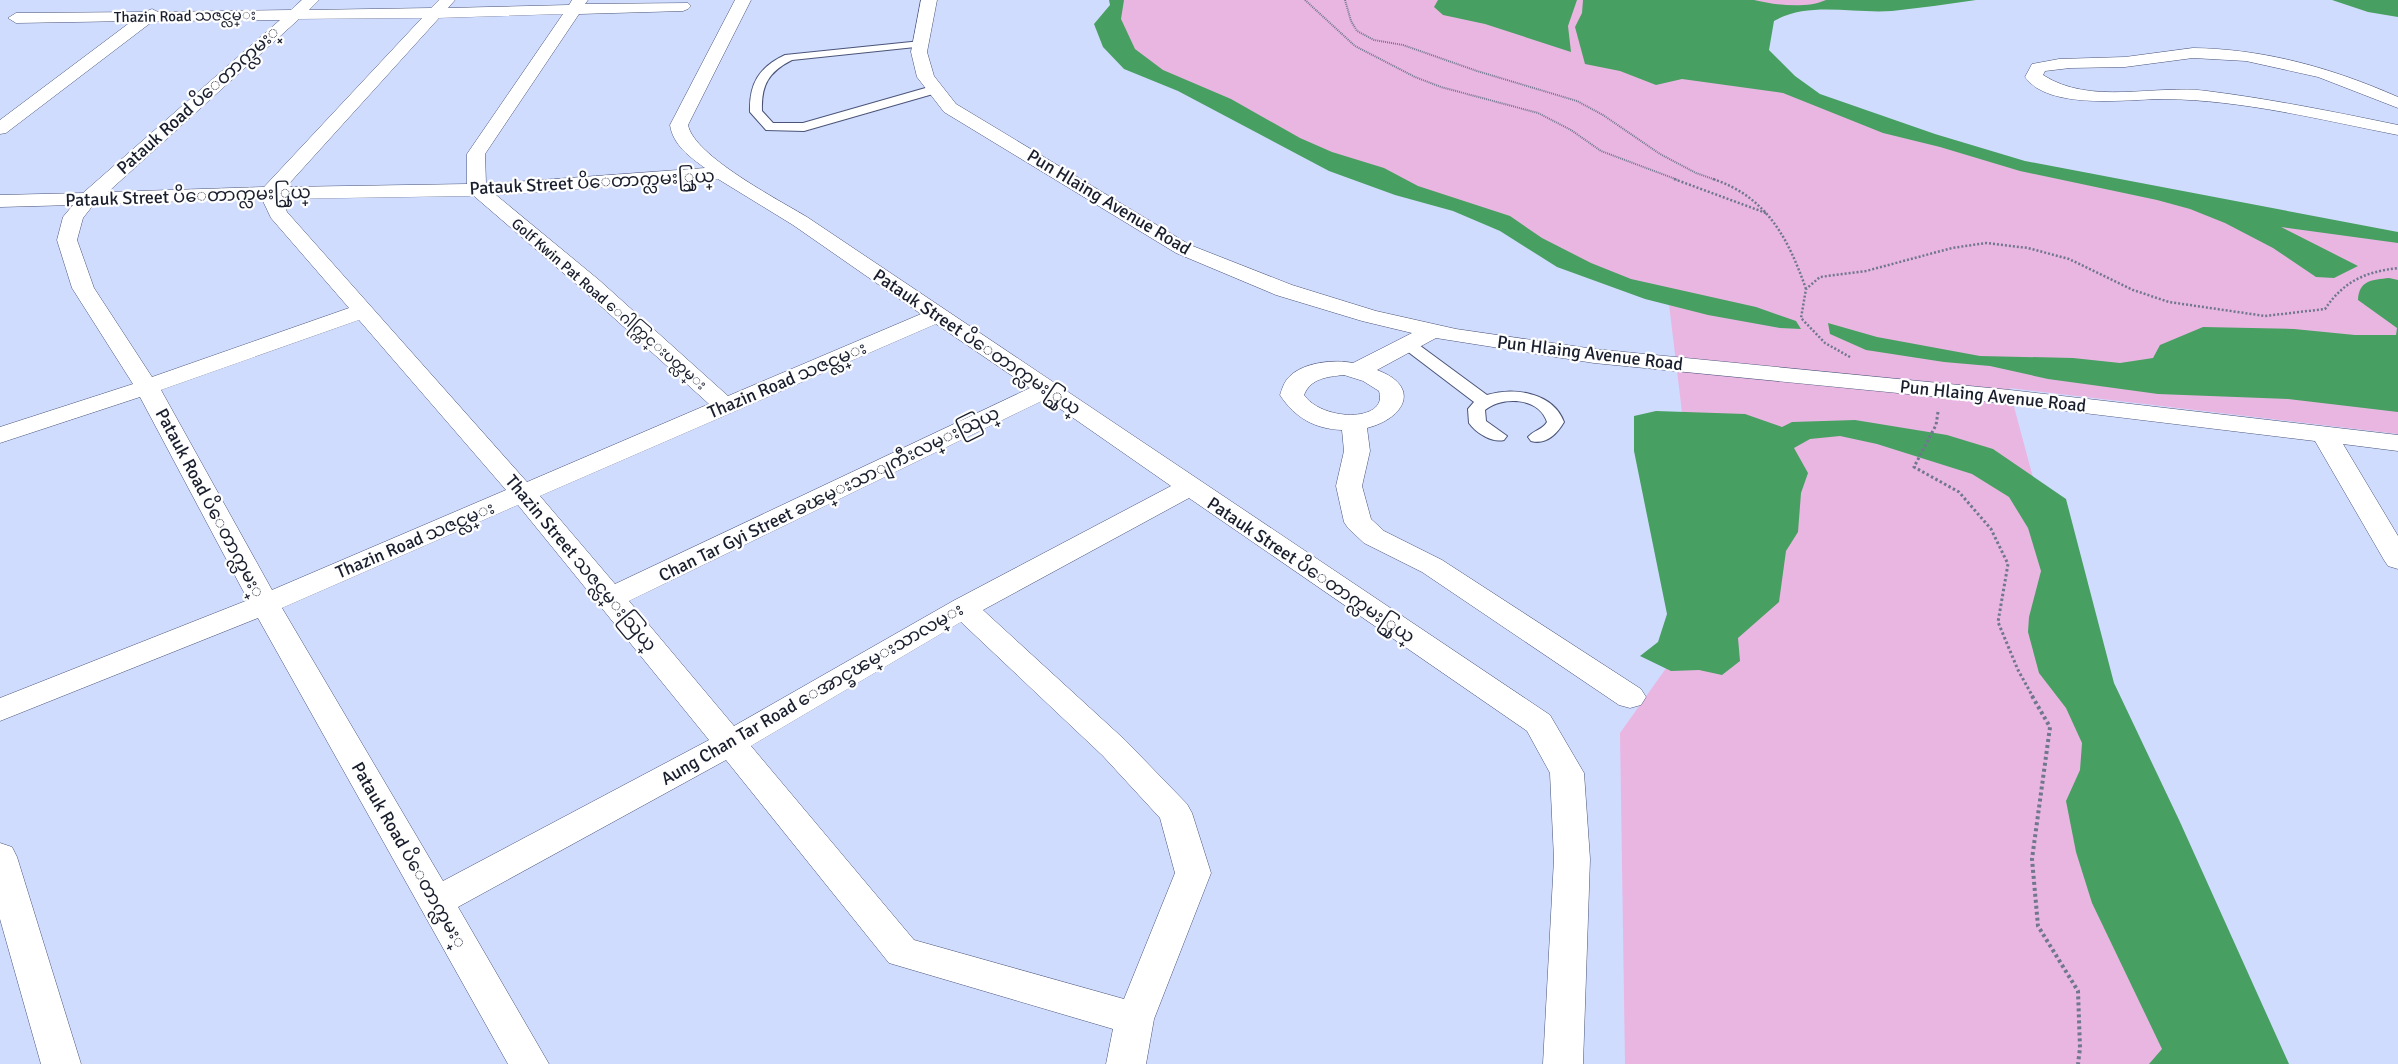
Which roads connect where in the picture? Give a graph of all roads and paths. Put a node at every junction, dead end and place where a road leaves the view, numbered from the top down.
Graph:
1 (171, 0) edge
2 (743, 0) edge
3 (928, 0) edge
4 (1305, 0) edge
5 (1345, 0) edge
6 (36, 4) dead end
7 (577, 5) edge
8 (440, 6) edge
9 (683, 6) dead end
10 (302, 7) edge
11 (16, 18) junction
12 (148, 18) junction
13 (0, 28) edge
14 (921, 44) junction
15 (936, 89) junction
16 (2398, 103) edge
17 (0, 129) edge
18 (2398, 130) edge
19 (722, 173) junction
20 (479, 190) junction
21 (270, 193) junction
22 (88, 199) junction
23 (0, 201) edge
24 (1768, 214) junction
25 (2398, 268) edge
26 (1806, 290) junction
27 (363, 310) junction
28 (938, 315) junction
29 (1433, 331) junction
30 (1409, 346) junction
31 (1858, 358) dead end
32 (1358, 370) junction
33 (147, 387) junction
34 (1046, 390) junction
35 (1484, 401) junction
36 (725, 406) junction
37 (1354, 422) junction
38 (1936, 424) dead end
39 (2324, 434) junction
40 (0, 435) edge
41 (1498, 436) dead end
42 (1537, 437) dead end
43 (2398, 443) edge
44 (1189, 487) junction
45 (524, 494) junction
46 (2398, 560) edge
47 (611, 598) junction
48 (264, 604) junction
49 (963, 608) junction
50 (1630, 697) dead end
51 (0, 710) edge
52 (730, 743) junction
53 (0, 857) edge
54 (436, 902) junction
55 (1136, 1019) junction
56 (61, 1064) edge
57 (529, 1064) edge
58 (1126, 1064) edge
59 (1563, 1064) edge
60 (2078, 1064) edge

1 - 12 street
2 - 19 street
3 - 14 street, Pun Hlaing Avenue Road
4 - 24 path
5 - 24 path
6 - 11 street
7 - 8 street, Thazin Road သဇင္လမ္း
7 - 9 street, Thazin Road သဇင္လမ္း
7 - 20 street
8 - 10 street, Thazin Road သဇင္လမ္း
8 - 21 street
10 - 12 street, Thazin Road သဇင္လမ္း
10 - 22 street, Patauk Road ပိေတာက္လမး္
11 - 12 street, Thazin Road သဇင္လမ္း
11 - 13 street
12 - 17 street
14 - 15 street, Pun Hlaing Avenue Road
14 - 15 lane
15 - 29 street, Pun Hlaing Avenue Road
16 - 18 street
19 - 20 street, Patauk Street ပိေတာက္လမး္သြယ္
19 - 28 street, Patauk Street ပိေတာက္လမး္သြယ္
20 - 21 street, Patauk Street ပိေတာက္လမး္သြယ္
20 - 36 street, Golf Kwin Pat Road ေဂါက္ကြင္းပတ္လမ္း
21 - 22 street, Patauk Street ပိေတာက္လမး္သြယ္
21 - 27 street, Thazin Street သဇင္လမ္းသြယ္
22 - 23 street, Patauk Street ပိေတာက္လမး္သြယ္
22 - 33 street, Patauk Road ပိေတာက္လမး္
24 - 26 path
25 - 26 path
26 - 31 path
27 - 33 street
27 - 45 street, Thazin Street သဇင္လမ္းသြယ္
28 - 34 street, Patauk Street ပိေတာက္လမး္သြယ္
28 - 36 street, Thazin Road သဇင္လမ္း
29 - 30 street
29 - 39 street, Pun Hlaing Avenue Road
30 - 32 street
30 - 35 lane
32 - 37 street
32 - 37 street
33 - 40 street
33 - 48 street, Patauk Road ပိေတာက္လမး္
34 - 44 street, Patauk Street ပိေတာက္လမး္သြယ္
34 - 47 street, Chan Tar Gyi Street ခၽမ္းသာျကီးလမ္းသြယ္
35 - 41 lane
35 - 42 lane
36 - 45 street, Thazin Road သဇင္လမ္း
37 - 50 street
38 - 60 path
39 - 43 street, Pun Hlaing Avenue Road
39 - 46 street
44 - 49 street, Aung Chan Tar Road ေအာင္ခၽမ္းသာလမ္း
44 - 59 street, Patauk Street ပိေတာက္လမး္သြယ္
45 - 47 street, Thazin Street သဇင္လမ္းသြယ္
45 - 48 street, Thazin Road သဇင္လမ္း
47 - 52 street, Thazin Street သဇင္လမ္းသြယ္
48 - 51 street, Thazin Road သဇင္လမ္း
48 - 54 street, Patauk Road ပိေတာက္လမး္
49 - 52 street, Aung Chan Tar Road ေအာင္ခၽမ္းသာလမ္း
49 - 55 street
52 - 54 street, Aung Chan Tar Road ေအာင္ခၽမ္းသာလမ္း
52 - 55 street, Thazin Street သဇင္လမ္းသြယ္
53 - 56 street
54 - 57 street, Patauk Road ပိေတာက္လမး္
55 - 58 street

